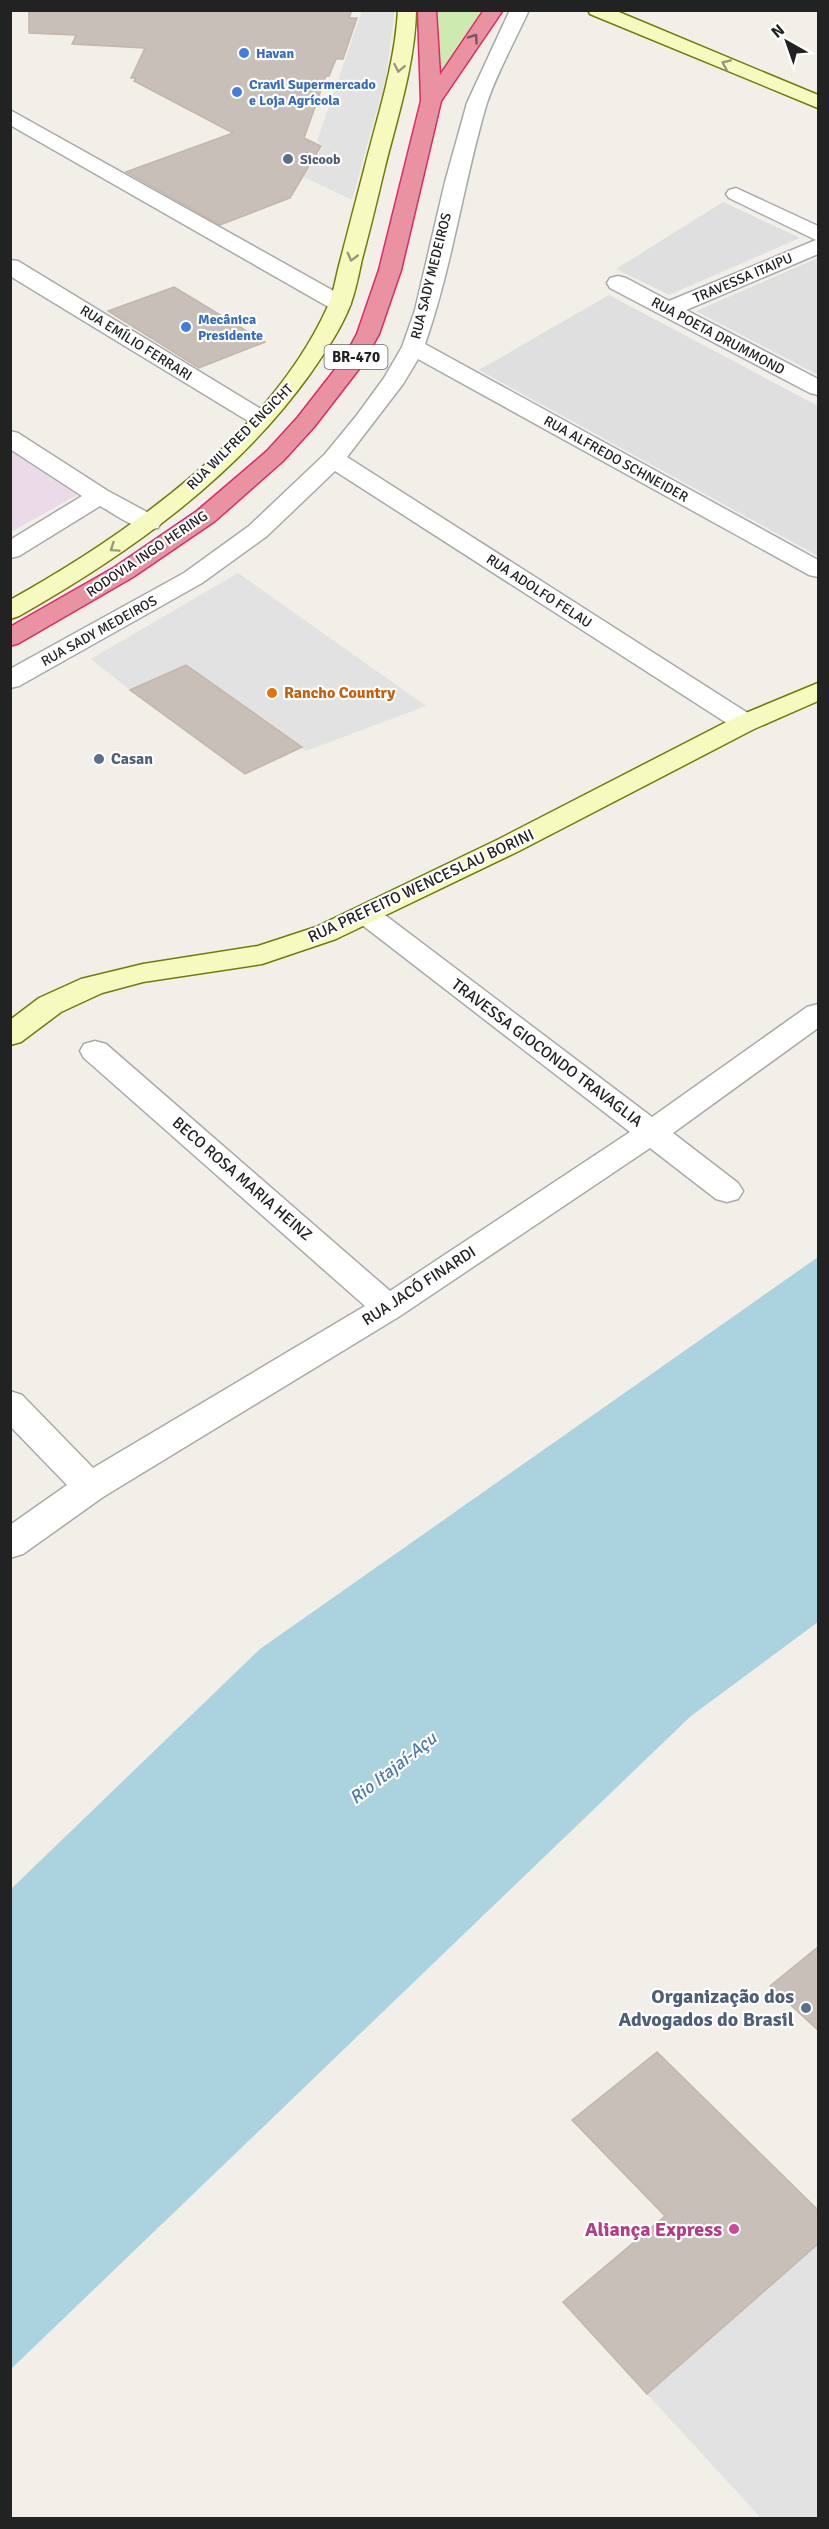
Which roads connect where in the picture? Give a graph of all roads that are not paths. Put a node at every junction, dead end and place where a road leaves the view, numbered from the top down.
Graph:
1 (407, 10) edge
2 (427, 10) edge
3 (494, 10) edge
4 (520, 10) edge
5 (597, 10) edge
6 (431, 101) junction
7 (819, 102) edge
8 (10, 117) edge
9 (736, 194) dead end
10 (819, 234) edge
11 (819, 246) edge
12 (10, 266) edge
13 (618, 284) dead end
14 (340, 304) junction
15 (668, 309) junction
16 (413, 347) junction
17 (819, 388) edge
18 (261, 419) junction
19 (10, 438) edge
20 (333, 459) junction
21 (99, 496) junction
22 (149, 523) junction
23 (10, 551) edge
24 (819, 570) edge
25 (10, 611) edge
26 (10, 638) edge
27 (10, 680) edge
28 (819, 691) edge
29 (745, 723) junction
30 (367, 915) junction
31 (819, 1014) edge
32 (10, 1035) edge
33 (95, 1051) dead end
34 (651, 1132) junction
35 (728, 1191) dead end
36 (388, 1308) junction
37 (10, 1404) edge
38 (90, 1487) junction
39 (10, 1544) edge

1 -> 14 street, RUA WILFRED ENGICHT
2 - 6 highway, RODOVIA INGO HERING / BR-470
6 -> 3 highway, RODOVIA INGO HERING / BR-470
4 - 16 street, RUA SADY MEDEIROS
7 -> 5 street
6 - 26 highway, RODOVIA INGO HERING / BR-470
8 - 14 street
9 - 10 street
11 - 15 street, TRAVESSA ITAIPU
12 - 18 street, RUA EMÍLIO FERRARI
13 - 15 street, RUA POETA DRUMMOND
14 - 18 street, RUA WILFRED ENGICHT
15 - 17 street, RUA POETA DRUMMOND
16 - 20 street, RUA SADY MEDEIROS
16 - 24 street, RUA ALFREDO SCHNEIDER
18 - 22 street, RUA WILFRED ENGICHT
19 - 21 street
20 - 27 street, RUA SADY MEDEIROS
20 - 29 street, RUA ADOLFO FELAU
21 - 22 street
21 - 23 street
22 -> 25 street, RUA WILFRED ENGICHT
28 - 29 street, RUA PREFEITO WENCESLAU BORINI
29 - 30 street, RUA PREFEITO WENCESLAU BORINI
30 - 32 street, RUA PREFEITO WENCESLAU BORINI
30 - 34 street, TRAVESSA GIOCONDO TRAVAGLIA
31 - 34 street, RUA JACÓ FINARDI
33 - 36 street, BECO ROSA MARIA HEINZ
34 - 35 street, TRAVESSA GIOCONDO TRAVAGLIA
34 - 36 street, RUA JACÓ FINARDI
36 - 38 street, RUA JACÓ FINARDI
37 - 38 street
38 - 39 street, RUA JACÓ FINARDI

